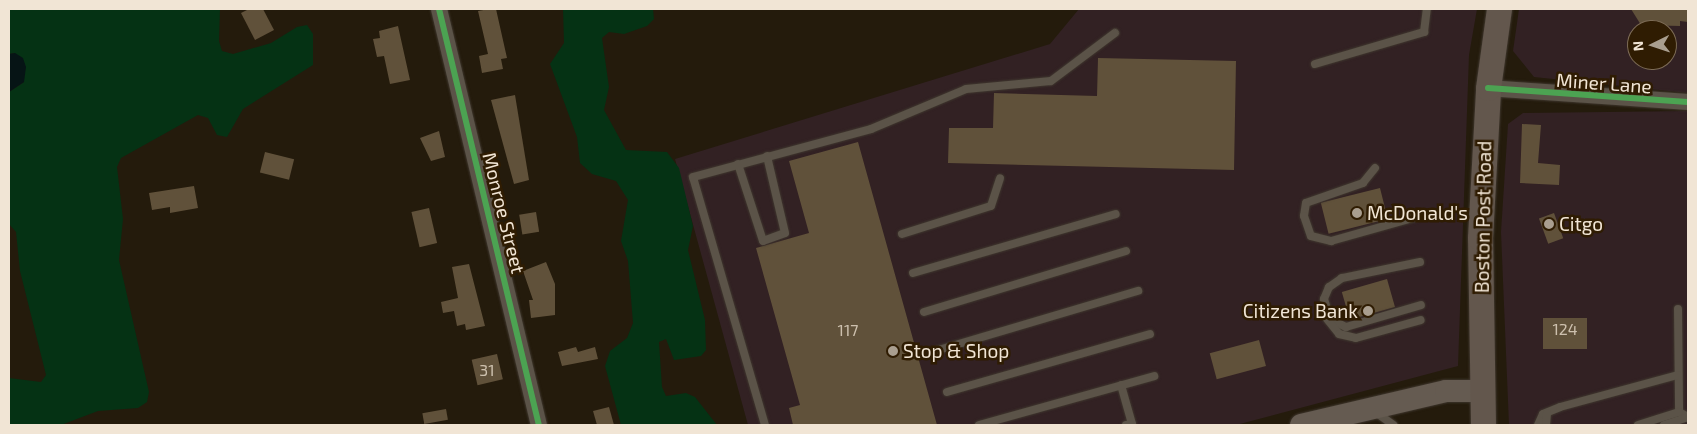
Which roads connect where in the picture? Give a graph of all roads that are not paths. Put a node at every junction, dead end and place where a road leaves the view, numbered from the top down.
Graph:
1 (439, 9) edge
2 (1427, 9) edge
3 (1499, 9) edge
4 (1115, 33) dead end
5 (1315, 64) dead end
6 (1488, 88) junction
7 (1688, 102) edge
8 (767, 156) junction
9 (738, 164) junction
10 (1375, 168) dead end
11 (1000, 178) dead end
12 (1116, 214) dead end
13 (1416, 217) dead end
14 (902, 234) dead end
15 (1126, 251) dead end
16 (1420, 262) dead end
17 (913, 273) dead end
18 (1138, 292) dead end
19 (1324, 305) junction
20 (1421, 305) dead end
21 (1678, 310) dead end
22 (924, 312) dead end
23 (1421, 320) dead end
24 (1150, 334) dead end
25 (935, 351) dead end
26 (1678, 375) junction
27 (1154, 376) dead end
28 (1121, 385) junction
29 (1482, 391) junction
30 (947, 392) dead end
31 (1368, 407) junction
32 (1679, 412) junction
33 (1547, 413) junction
34 (1688, 417) edge
35 (539, 425) edge
36 (765, 425) edge
37 (979, 425) edge
38 (1126, 425) edge
39 (1301, 425) edge
40 (1393, 425) edge
41 (1484, 425) edge
42 (1538, 425) edge
43 (1546, 425) edge
44 (1638, 425) edge
45 (1664, 425) edge

1 - 35 street, Monroe Street
2 - 5 lane
3 - 6 main road, Boston Post Road
4 - 8 lane
6 - 7 street, Miner Lane
6 - 29 main road, Boston Post Road
8 - 9 lane
8 - 9 lane
9 - 36 lane
10 - 13 lane
11 - 14 lane
12 - 17 lane
15 - 22 lane
16 - 19 lane
18 - 25 lane
19 - 20 lane
19 - 23 lane
21 - 26 lane
24 - 30 lane
26 - 32 lane
26 - 33 lane
27 - 28 lane
28 - 37 lane
28 - 38 lane
29 - 31 main road
29 - 41 main road, Boston Post Road
31 - 39 main road
31 - 40 lane
32 - 34 lane
32 - 44 lane
33 - 42 lane
33 - 43 lane
34 - 45 lane

